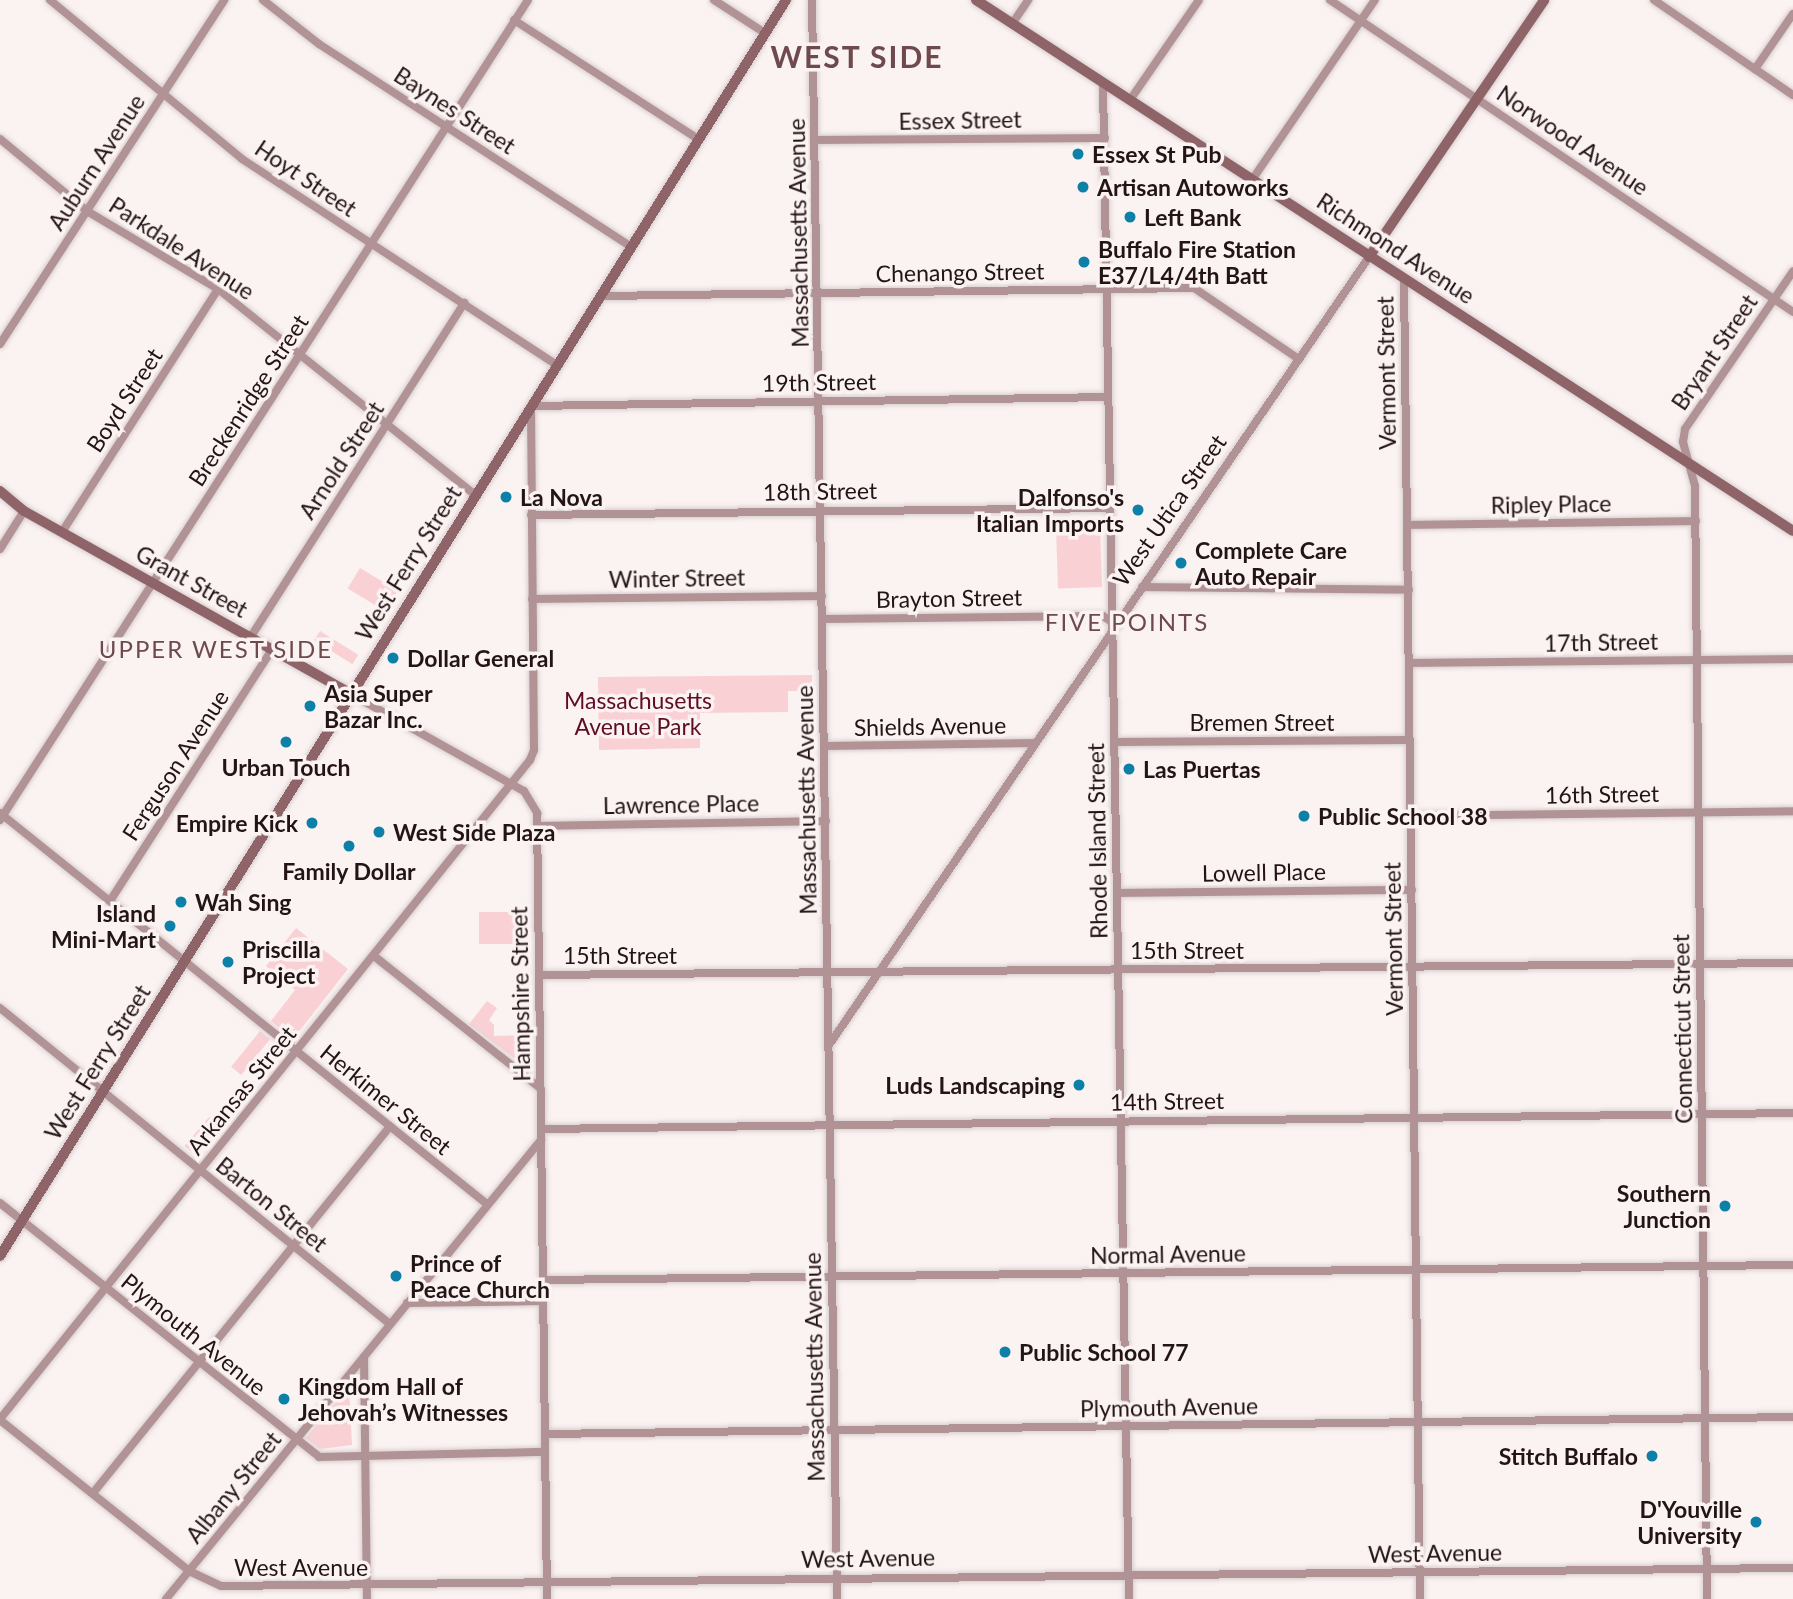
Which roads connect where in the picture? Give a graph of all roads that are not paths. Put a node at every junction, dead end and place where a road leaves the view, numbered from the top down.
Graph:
1 (50, 0) edge
2 (224, 0) edge
3 (263, 0) edge
4 (714, 0) edge
5 (786, 0) edge
6 (812, 0) edge
7 (976, 0) edge
8 (1028, 0) edge
9 (1199, 0) edge
10 (1330, 0) edge
11 (1374, 0) edge
12 (1545, 0) edge
13 (1654, 0) edge
14 (525, 1) edge
15 (1793, 14) edge
16 (514, 20) junction
17 (1361, 20) junction
18 (1012, 23) junction
19 (765, 33) junction
20 (1755, 69) junction
21 (1103, 83) junction
22 (162, 95) junction
23 (1793, 96) edge
24 (1477, 99) junction
25 (1130, 100) junction
26 (445, 126) junction
27 (1105, 138) junction
28 (0, 139) edge
29 (698, 139) junction
30 (816, 141) junction
31 (1252, 180) junction
32 (87, 211) junction
33 (370, 244) junction
34 (630, 246) junction
35 (1369, 257) junction
36 (1793, 271) edge
37 (1404, 279) junction
38 (218, 289) junction
39 (1107, 289) junction
40 (818, 293) junction
41 (600, 296) junction
42 (1774, 299) junction
43 (464, 303) junction
44 (1793, 312) edge
45 (0, 344) edge
46 (300, 354) junction
47 (1299, 359) junction
48 (557, 365) junction
49 (1108, 397) junction
50 (820, 401) junction
51 (531, 406) junction
52 (387, 424) junction
53 (1685, 461) junction
54 (0, 491) edge
55 (475, 495) junction
56 (1109, 508) junction
57 (821, 510) junction
58 (24, 511) junction
59 (531, 514) junction
60 (1696, 521) junction
61 (1408, 525) junction
62 (1793, 531) edge
63 (62, 532) junction
64 (0, 549) edge
65 (153, 583) junction
66 (1142, 587) junction
67 (1409, 590) junction
68 (822, 596) junction
69 (532, 599) junction
70 (823, 619) junction
71 (1115, 624) junction
72 (250, 638) junction
73 (271, 650) junction
74 (1793, 659) edge
75 (1697, 660) junction
76 (1409, 663) junction
77 (351, 694) junction
78 (1410, 740) junction
79 (1114, 742) junction
80 (1035, 743) junction
81 (825, 746) junction
82 (512, 785) junction
83 (1793, 811) edge
84 (1699, 812) junction
85 (1, 816) edge
86 (1411, 816) junction
87 (826, 821) junction
88 (538, 826) junction
89 (1412, 890) junction
90 (1117, 893) junction
91 (110, 901) junction
92 (374, 956) junction
93 (184, 962) junction
94 (1793, 963) edge
95 (1700, 964) junction
96 (1413, 968) junction
97 (1118, 970) junction
98 (878, 972) junction
99 (828, 974) junction
100 (539, 975) junction
101 (0, 1008) edge
102 (829, 1045) junction
103 (296, 1051) junction
104 (541, 1089) junction
105 (103, 1091) junction
106 (1793, 1113) edge
107 (1702, 1114) junction
108 (1415, 1117) junction
109 (1122, 1121) junction
110 (830, 1124) junction
111 (390, 1126) junction
112 (541, 1129) junction
113 (541, 1140) junction
114 (201, 1170) junction
115 (0, 1203) edge
116 (487, 1204) junction
117 (22, 1221) junction
118 (293, 1246) junction
119 (0, 1256) edge
120 (1793, 1265) edge
121 (1705, 1266) junction
122 (1417, 1269) junction
123 (1124, 1274) junction
124 (832, 1276) junction
125 (543, 1280) junction
126 (104, 1286) junction
127 (543, 1301) junction
128 (407, 1303) junction
129 (390, 1324) junction
130 (364, 1356) junction
131 (199, 1363) junction
132 (1793, 1418) edge
133 (0, 1419) edge
134 (1705, 1419) junction
135 (1419, 1423) junction
136 (1127, 1426) junction
137 (834, 1430) junction
138 (545, 1434) junction
139 (295, 1441) junction
140 (545, 1452) junction
141 (366, 1457) junction
142 (93, 1493) junction
143 (1793, 1568) edge
144 (1707, 1569) junction
145 (189, 1571) junction
146 (1420, 1572) junction
147 (1129, 1575) junction
148 (836, 1577) junction
149 (547, 1583) junction
150 (367, 1586) junction
151 (166, 1599) edge
152 (367, 1599) edge
153 (547, 1599) edge
154 (837, 1599) edge
155 (1129, 1599) edge
156 (1420, 1599) edge
157 (1707, 1599) edge

1 - 22 street, Hoyt Street
2 - 22 street, Auburn Avenue
3 - 26 street, Baynes Street
4 - 19 street
5 - 19 street, West Ferry Street
6 - 30 street, Massachusetts Avenue
7 - 18 street, Richmond Avenue
8 - 18 street
9 - 25 street
10 - 17 street, Norwood Avenue
11 - 17 street
12 - 24 street, West Utica Street
13 - 20 street
14 - 16 street, Breckenridge Street
15 - 20 street
16 - 26 street, Breckenridge Street
16 - 29 street
17 - 24 street, Norwood Avenue
17 - 31 street
18 - 21 street, Richmond Avenue
19 - 29 street, West Ferry Street
20 - 23 street
21 - 25 street, Richmond Avenue
21 - 27 street, Rhode Island Street
22 - 32 street, Auburn Avenue
22 - 33 street, Hoyt Street
24 - 35 street, West Utica Street
24 - 42 street, Norwood Avenue
25 - 31 street, Richmond Avenue
26 - 33 street, Breckenridge Street
26 - 34 street, Baynes Street
27 - 30 street, Essex Street
27 - 39 street, Rhode Island Street
28 - 32 street, Parkdale Avenue
29 - 34 street, West Ferry Street
30 - 40 street, Massachusetts Avenue
31 - 35 street, Richmond Avenue
32 - 38 street, Parkdale Avenue
32 - 45 street, Auburn Avenue
33 - 43 street, Hoyt Street
33 - 46 street, Breckenridge Street
34 - 41 street, West Ferry Street
35 - 37 street, Richmond Avenue
35 - 47 street, West Utica Street
36 - 42 street, Bryant Street
37 - 53 street, Richmond Avenue
37 - 61 street, Vermont Street
38 - 46 street, Parkdale Avenue
38 - 63 street, Boyd Street
39 - 40 street, Chenango Street
39 - 47 street, Chenango Street
39 - 49 street, Rhode Island Street
40 - 41 street, Chenango Street
40 - 50 street, Massachusetts Avenue
41 - 48 street, West Ferry Street
42 - 44 street, Norwood Avenue
42 - 53 street, Bryant Street
43 - 48 street, Hoyt Street
43 - 52 street, Arnold Street
46 - 52 street, Parkdale Avenue
46 - 65 street, Breckenridge Street
47 - 66 street, West Utica Street
48 - 51 street, West Ferry Street
49 - 50 street, 19th Street
49 - 56 street, Rhode Island Street
50 - 51 street, 19th Street
50 - 57 street, Massachusetts Avenue
51 - 55 street, West Ferry Street
51 - 59 street
52 - 55 street, Parkdale Avenue
52 - 72 street, Arnold Street
53 - 60 street, Connecticut Street
53 - 62 street, Richmond Avenue
54 - 58 street, Grant Street
55 - 77 street, West Ferry Street
56 - 57 street, 18th Street
56 - 71 street, Rhode Island Street
57 - 59 street, 18th Street
57 - 68 street, Massachusetts Avenue
58 - 63 street, Grant Street
58 - 64 street
59 - 69 street
60 - 61 street, Ripley Place
60 - 75 street, Connecticut Street
61 - 67 street, Vermont Street
63 - 65 street, Grant Street
65 - 72 street, Grant Street
65 - 85 street, Breckenridge Street
66 - 67 street
66 - 71 street, West Utica Street
67 - 76 street, Vermont Street
68 - 69 street, Winter Street
68 - 70 street, Massachusetts Avenue
69 - 82 street
70 - 71 street, Brayton Street
70 - 81 street, Massachusetts Avenue
71 - 79 street, Rhode Island Street
71 - 80 street, West Utica Street
72 - 73 street, Grant Street
73 - 77 street, Grant Street
73 - 91 street, Ferguson Avenue
74 - 75 street, 17th Street
75 - 76 street, 17th Street
75 - 84 street, Connecticut Street
76 - 78 street, Vermont Street
77 - 82 street, Grant Street
77 - 93 street, West Ferry Street
78 - 79 street, Bremen Street
78 - 86 street, Vermont Street
79 - 90 street, Rhode Island Street
80 - 81 street, Shields Avenue
80 - 98 street, West Utica Street
81 - 87 street, Massachusetts Avenue
82 - 88 street, Hampshire Street
82 - 92 street, Arkansas Street
83 - 84 street, 16th Street
84 - 86 street, 16th Street
84 - 95 street, Connecticut Street
85 - 91 street, Herkimer Street
86 - 89 street, Vermont Street
87 - 88 street, Lawrence Place
87 - 99 street, Massachusetts Avenue
88 - 100 street, Hampshire Street
89 - 90 street, Lowell Place
89 - 96 street, Vermont Street
90 - 97 street, Rhode Island Street
91 - 93 street, Herkimer Street
92 - 103 street, Arkansas Street
92 - 104 street
93 - 103 street, Herkimer Street
93 - 105 street, West Ferry Street
94 - 95 street, 15th Street
95 - 96 street, 15th Street
95 - 107 street, Connecticut Street
96 - 97 street, 15th Street
96 - 108 street, Vermont Street
97 - 98 street, 15th Street
97 - 109 street, Rhode Island Street
98 - 99 street, 15th Street
98 - 102 street, West Utica Street
99 - 100 street, 15th Street
99 - 102 street, Massachusetts Avenue
100 - 104 street, Hampshire Street
101 - 105 street, Barton Street
102 - 110 street, Massachusetts Avenue
103 - 111 street, Herkimer Street
103 - 114 street, Arkansas Street
104 - 112 street, Hampshire Street
105 - 114 street, Barton Street
105 - 117 street, West Ferry Street
106 - 107 street, 14th Street
107 - 108 street, 14th Street
107 - 121 street, Connecticut Street
108 - 109 street, 14th Street
108 - 122 street, Vermont Street
109 - 110 street, 14th Street
109 - 123 street, Rhode Island Street
110 - 112 street, 14th Street
110 - 124 street, Massachusetts Avenue
111 - 116 street, Herkimer Street
111 - 118 street
112 - 113 street, Hampshire Street
113 - 116 street, Albany Street
113 - 125 street, Hampshire Street
114 - 118 street, Barton Street
114 - 126 street, Arkansas Street
115 - 117 street, Plymouth Avenue
116 - 128 street, Albany Street
117 - 119 street, West Ferry Street
117 - 126 street, Plymouth Avenue
118 - 129 street, Barton Street
118 - 131 street
120 - 121 street, Normal Avenue
121 - 122 street, Normal Avenue
121 - 134 street, Connecticut Street
122 - 123 street, Normal Avenue
122 - 135 street, Vermont Street
123 - 124 street, Normal Avenue
123 - 136 street, Rhode Island Street
124 - 125 street, Normal Avenue
124 - 137 street, Massachusetts Avenue
125 - 127 street, Hampshire Street
126 - 131 street, Plymouth Avenue
126 - 133 street, Arkansas Street
127 - 128 street
127 - 138 street, Hampshire Street
128 - 129 street, Albany Street
129 - 130 street, Albany Street
130 - 139 street, Albany Street
130 - 141 street
131 - 139 street, Plymouth Avenue
131 - 142 street
132 - 134 street, Plymouth Avenue
133 - 142 street, West Avenue
134 - 135 street, Plymouth Avenue
134 - 144 street, Connecticut Street
135 - 136 street, Plymouth Avenue
135 - 146 street, Vermont Street
136 - 137 street, Plymouth Avenue
136 - 147 street, Rhode Island Street
137 - 138 street, Plymouth Avenue
137 - 148 street, Massachusetts Avenue
138 - 140 street, Hampshire Street
139 - 141 street, Plymouth Avenue
139 - 145 street, Albany Street
140 - 141 street, Plymouth Avenue
140 - 149 street, Hampshire Street
141 - 150 street
142 - 145 street, West Avenue
143 - 144 street, West Avenue
144 - 146 street, West Avenue
144 - 157 street, Connecticut Street
145 - 150 street, West Avenue
145 - 151 street, Albany Street
146 - 147 street, West Avenue
146 - 156 street, Vermont Street
147 - 148 street, West Avenue
147 - 155 street, Rhode Island Street
148 - 149 street, West Avenue
148 - 154 street, Massachusetts Avenue
149 - 150 street, West Avenue
149 - 153 street, Hampshire Street
150 - 152 street

